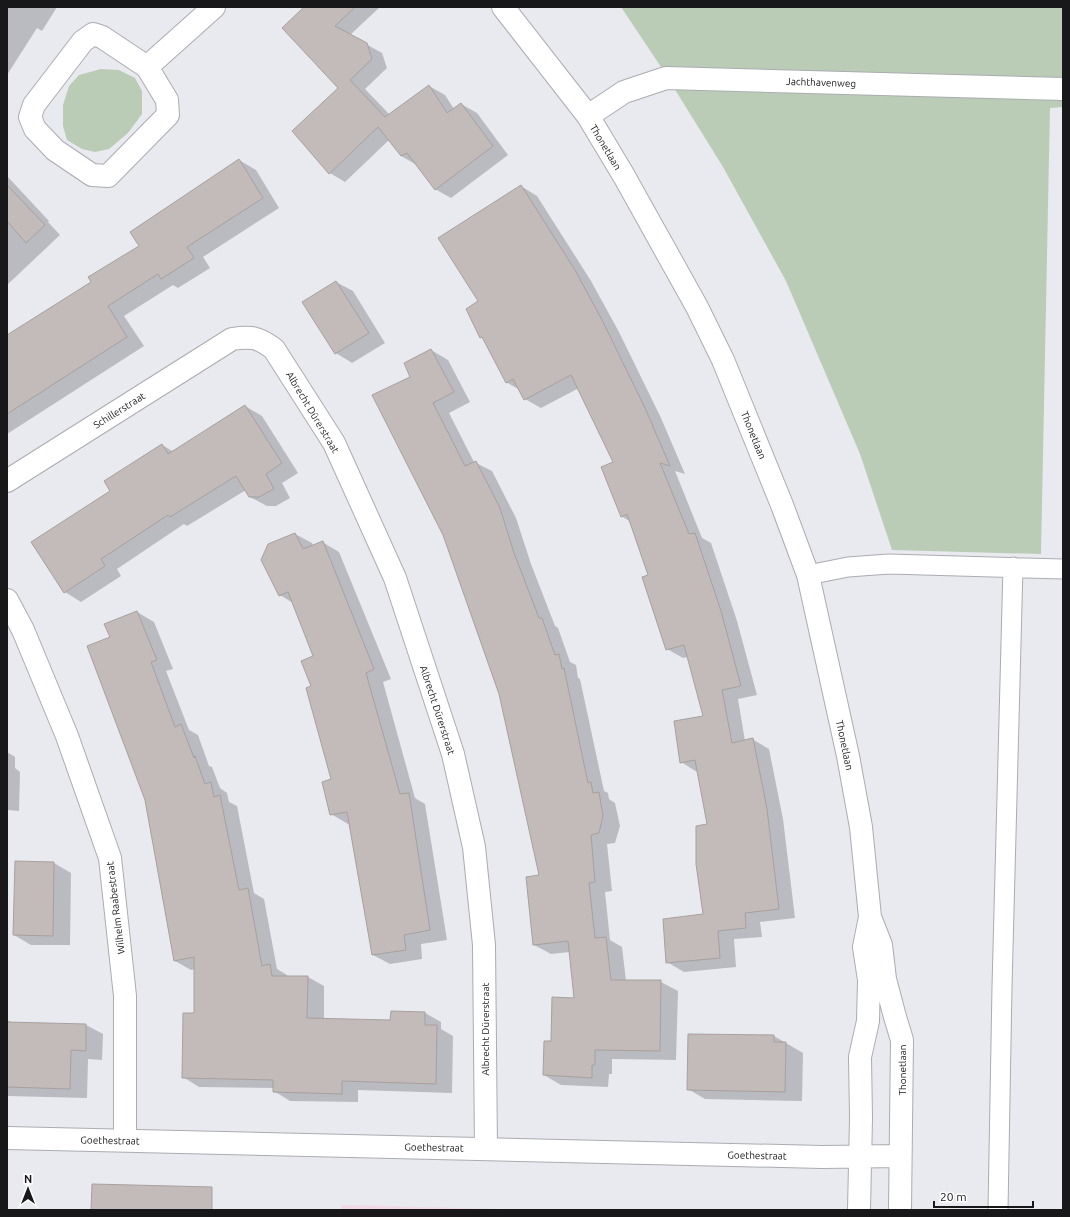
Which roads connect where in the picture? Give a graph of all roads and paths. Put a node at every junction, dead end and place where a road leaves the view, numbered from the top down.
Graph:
1 (214, 7) edge
2 (503, 7) edge
3 (147, 67) junction
4 (1063, 89) edge
5 (588, 116) junction
6 (232, 339) joint
7 (7, 481) edge
8 (1013, 567) junction
9 (1063, 569) edge
10 (808, 575) junction
11 (7, 600) edge
12 (870, 917) junction
13 (7, 1138) edge
14 (125, 1140) junction
15 (486, 1149) junction
16 (900, 1156) junction
17 (860, 1157) junction
18 (859, 1210) edge
19 (900, 1210) edge
20 (998, 1210) edge

1 - 3 street
2 - 5 street, Thonetlaan
3 - 3 street
4 - 5 street, Jachthavenweg
5 - 10 street, Thonetlaan
6 - 7 street, Schillerstraat
6 - 15 street, Albrecht Dürerstraat
8 - 9 lane
8 - 10 lane
8 - 20 lane
10 - 12 street, Thonetlaan
11 - 14 street, Wilhelm Raabestraat
12 - 16 street, Thonetlaan
12 - 17 street, Thonetlaan
13 - 14 street, Goethestraat
14 - 15 street, Goethestraat
15 - 17 street, Goethestraat
16 - 17 street
16 - 19 street, Thonetlaan
17 - 18 street, Thonetlaan

